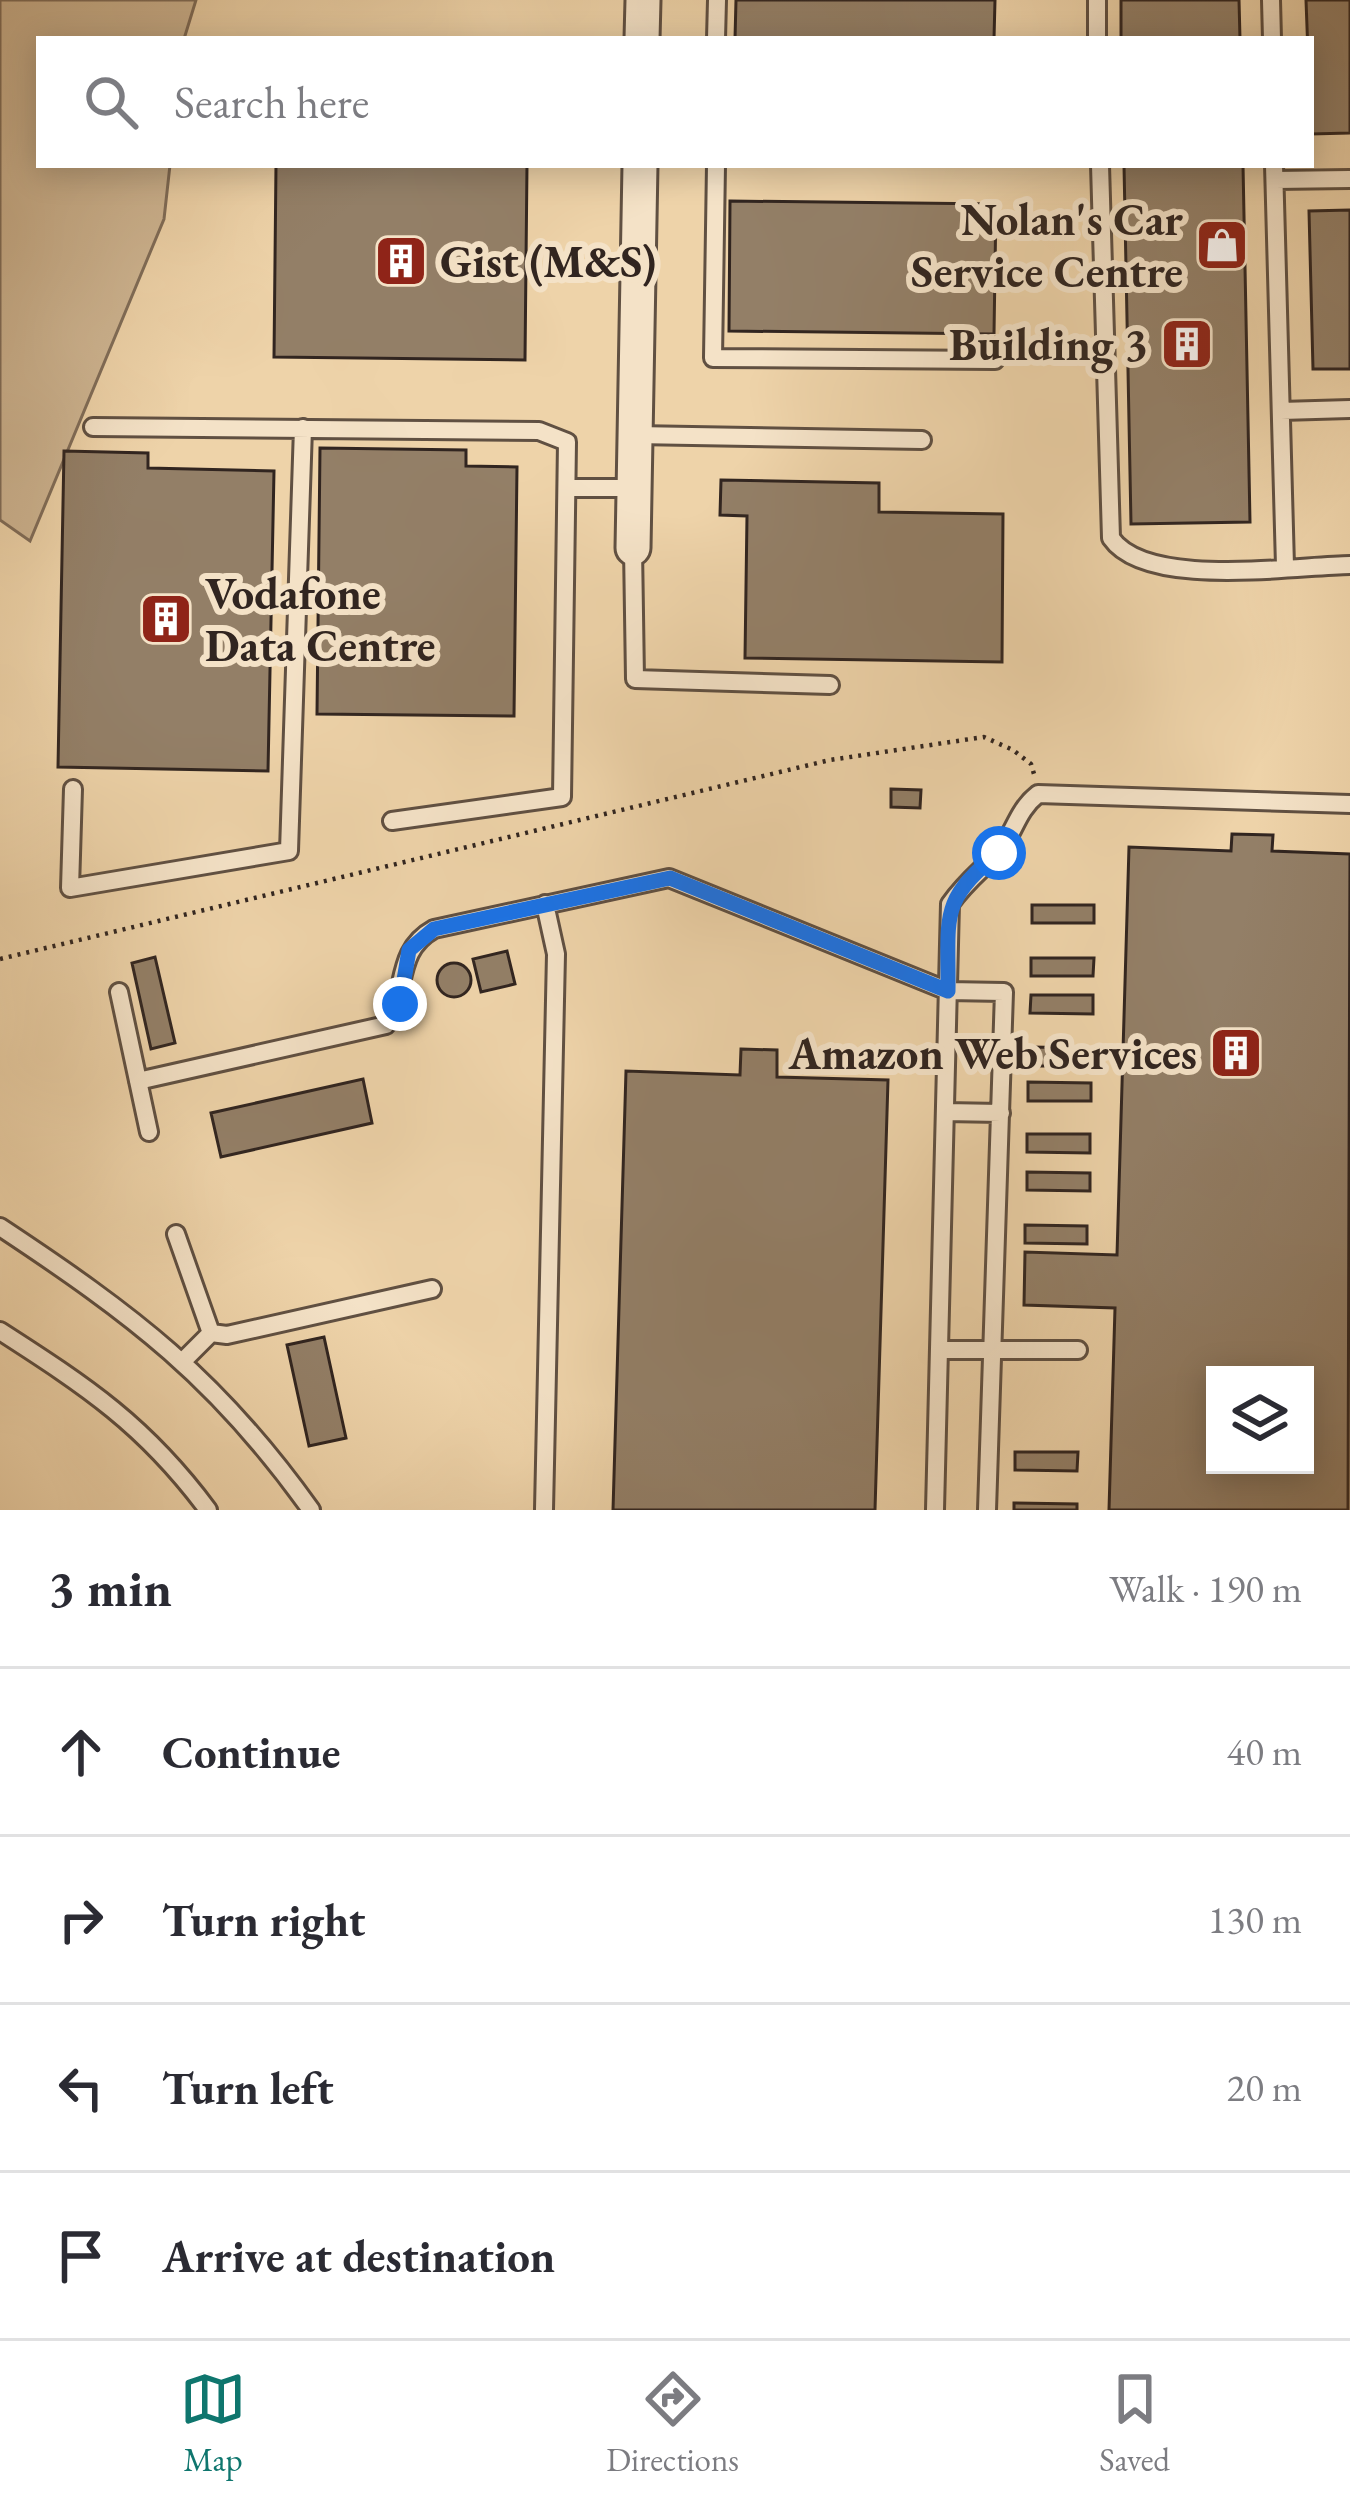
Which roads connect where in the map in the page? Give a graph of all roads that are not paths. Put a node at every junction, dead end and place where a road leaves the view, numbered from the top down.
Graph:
1 (643, 0) edge
2 (717, 0) edge
3 (1096, 0) edge
4 (1271, 0) edge
5 (643, 36) edge
6 (716, 36) edge
7 (1097, 36) edge
8 (1272, 36) edge
9 (640, 168) edge
10 (716, 168) edge
11 (1100, 168) edge
12 (1275, 173) edge
13 (1350, 179) edge
14 (995, 360) dead end
15 (1350, 410) edge
16 (1281, 411) junction
17 (93, 427) dead end
18 (303, 428) junction
19 (635, 435) junction
20 (922, 440) dead end
21 (569, 488) junction
22 (634, 488) junction
23 (633, 548) joint
24 (1350, 565) edge
25 (1285, 566) junction
26 (830, 685) dead end
27 (74, 789) dead end
28 (1350, 804) edge
29 (392, 820) dead end
30 (545, 904) junction
31 (948, 991) junction
32 (118, 992) dead end
33 (138, 1082) junction
34 (945, 1112) junction
35 (1001, 1112) junction
36 (149, 1132) dead end
37 (0, 1227) edge
38 (176, 1234) dead end
39 (432, 1289) dead end
40 (0, 1331) edge
41 (211, 1333) junction
42 (940, 1349) junction
43 (992, 1349) junction
44 (1078, 1350) dead end
45 (184, 1360) junction
46 (208, 1510) edge
47 (311, 1510) edge
48 (544, 1510) edge
49 (935, 1510) edge
50 (987, 1510) edge

1 - 5 street
2 - 6 lane
3 - 7 lane
4 - 8 lane
9 - 19 street
10 - 14 lane
11 - 25 lane
12 - 13 lane
12 - 16 lane
15 - 16 lane
16 - 25 lane
17 - 18 lane
18 - 21 lane
18 - 27 lane
19 - 20 lane
19 - 22 street
21 - 22 lane
21 - 29 lane
22 - 23 street
23 - 26 lane
24 - 25 lane
28 - 31 lane
30 - 31 lane
30 - 33 lane
30 - 48 lane
31 - 34 lane
31 - 35 lane
32 - 33 lane
33 - 36 lane
34 - 35 lane
34 - 42 lane
35 - 43 lane
37 - 45 lane
38 - 41 lane
39 - 41 lane
40 - 46 lane
41 - 45 lane
42 - 43 lane
42 - 49 lane
43 - 44 lane
43 - 50 lane
45 - 47 lane

